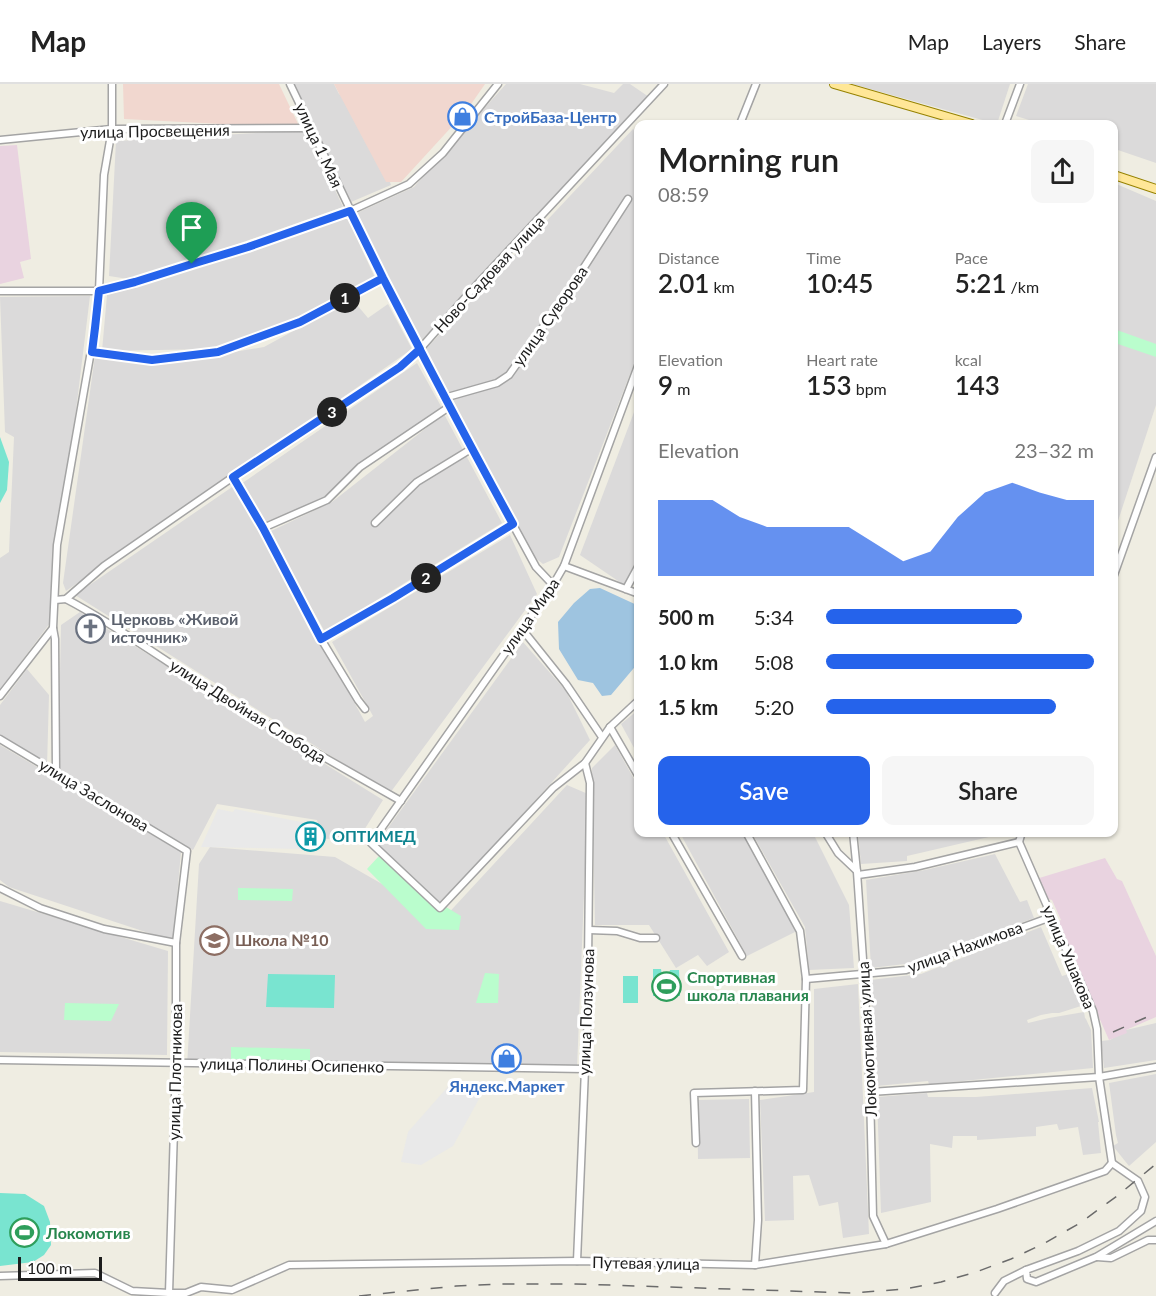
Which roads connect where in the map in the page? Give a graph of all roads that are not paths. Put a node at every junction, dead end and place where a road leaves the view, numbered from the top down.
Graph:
1 (112, 84) edge
2 (290, 84) edge
3 (498, 84) edge
4 (664, 84) edge
5 (756, 84) edge
6 (834, 84) edge
7 (1020, 84) edge
8 (742, 120) edge
9 (956, 120) edge
10 (1006, 120) edge
11 (311, 128) junction
12 (112, 129) junction
13 (0, 140) edge
14 (1118, 176) edge
15 (1156, 189) edge
16 (628, 200) dead end
17 (350, 211) junction
18 (383, 278) junction
19 (0, 291) edge
20 (99, 291) junction
21 (420, 349) junction
22 (92, 352) junction
23 (634, 377) edge
24 (444, 398) junction
25 (449, 407) junction
26 (471, 449) junction
27 (1156, 457) edge
28 (233, 477) junction
29 (375, 524) dead end
30 (513, 524) junction
31 (263, 528) junction
32 (1118, 563) edge
33 (564, 566) junction
34 (634, 574) edge
35 (554, 585) junction
36 (626, 588) junction
37 (634, 592) edge
38 (66, 598) junction
39 (55, 600) junction
40 (53, 628) junction
41 (522, 629) junction
42 (321, 639) junction
43 (0, 696) edge
44 (634, 705) edge
45 (365, 709) dead end
46 (610, 727) junction
47 (602, 737) junction
48 (0, 739) edge
49 (585, 763) junction
50 (634, 768) edge
51 (56, 772) junction
52 (401, 801) junction
53 (674, 837) edge
54 (749, 837) edge
55 (828, 837) edge
56 (853, 837) edge
57 (1020, 837) edge
58 (1019, 842) junction
59 (187, 850) joint
60 (857, 874) junction
61 (0, 888) edge
62 (1051, 917) junction
63 (589, 930) junction
64 (656, 938) dead end
65 (176, 943) junction
66 (742, 956) dead end
67 (864, 974) junction
68 (806, 979) junction
69 (0, 1060) edge
70 (176, 1063) junction
71 (1156, 1067) edge
72 (585, 1069) junction
73 (1099, 1077) junction
74 (755, 1091) junction
75 (870, 1092) junction
76 (696, 1143) dead end
77 (1112, 1163) junction
78 (1156, 1221) edge
79 (1156, 1240) edge
80 (886, 1244) junction
81 (1096, 1257) junction
82 (577, 1261) junction
83 (755, 1264) junction
84 (1026, 1270) junction
85 (0, 1276) edge
86 (168, 1293) junction
87 (995, 1293) dead end

1 - 12 street
2 - 11 street, улица 1 Мая
3 - 17 street
4 - 21 street, Ново-Садовая улица
5 - 8 street
6 - 9 main road
7 - 10 street
11 - 12 street, улица Просвещения
11 - 17 street, улица 1 Мая
12 - 13 street, улица Просвещения
12 - 20 street
14 - 15 main road
16 - 24 street, улица Суворова
17 - 18 street, улица 1 Мая
17 - 20 street
18 - 21 street, улица 1 Мая
18 - 22 street
19 - 20 street
20 - 22 street
21 - 24 street, улица 1 Мая
21 - 28 street, Ново-Садовая улица
22 - 39 street
23 - 33 street, улица Мира
24 - 25 street, улица 1 Мая
25 - 26 street, улица 1 Мая
25 - 31 street
26 - 29 street
26 - 30 street, улица 1 Мая
27 - 32 street
28 - 31 street
28 - 38 street, Ново-Садовая улица
30 - 35 street, улица 1 Мая
30 - 42 street
31 - 42 street
33 - 35 street, улица Мира
33 - 36 street
34 - 36 street
35 - 41 street, улица Мира
36 - 37 street
38 - 39 street, Ново-Садовая улица
38 - 52 street, улица Двойная Слобода
39 - 40 street
40 - 43 street
40 - 51 street
41 - 47 street
41 - 52 street, улица Мира
42 - 45 street
44 - 46 street
46 - 47 street
46 - 50 street
47 - 49 street
48 - 51 street, улица Заслонова
49 - 52 street, улица Мира
49 - 63 street, улица Ползунова
51 - 59 street, улица Заслонова
53 - 66 street
54 - 68 street
55 - 60 street
56 - 60 street, Локомотивная улица
57 - 58 street
58 - 60 street
58 - 62 street, улица Ушакова
59 - 65 street, улица Плотникова
60 - 67 street, Локомотивная улица
61 - 65 street
62 - 67 street, улица Нахимова
62 - 73 street, улица Ушакова
63 - 64 street
63 - 72 street, улица Ползунова
65 - 70 street, улица Плотникова
67 - 68 street, улица Нахимова
67 - 75 street, Локомотивная улица
68 - 74 street
69 - 70 street, улица Полины Осипенко
70 - 72 street, улица Полины Осипенко
70 - 86 street, улица Плотникова
71 - 73 street
72 - 82 street, улица Ползунова
73 - 75 street
73 - 77 street, улица Ушакова
74 - 76 street
74 - 83 street
75 - 80 street, Локомотивная улица
77 - 80 street, Путевая улица
77 - 84 street
78 - 81 street
79 - 81 street
80 - 83 street, Путевая улица
81 - 84 street
82 - 83 street, Путевая улица
82 - 86 street, Путевая улица
84 - 87 street
85 - 86 street, Путевая улица

